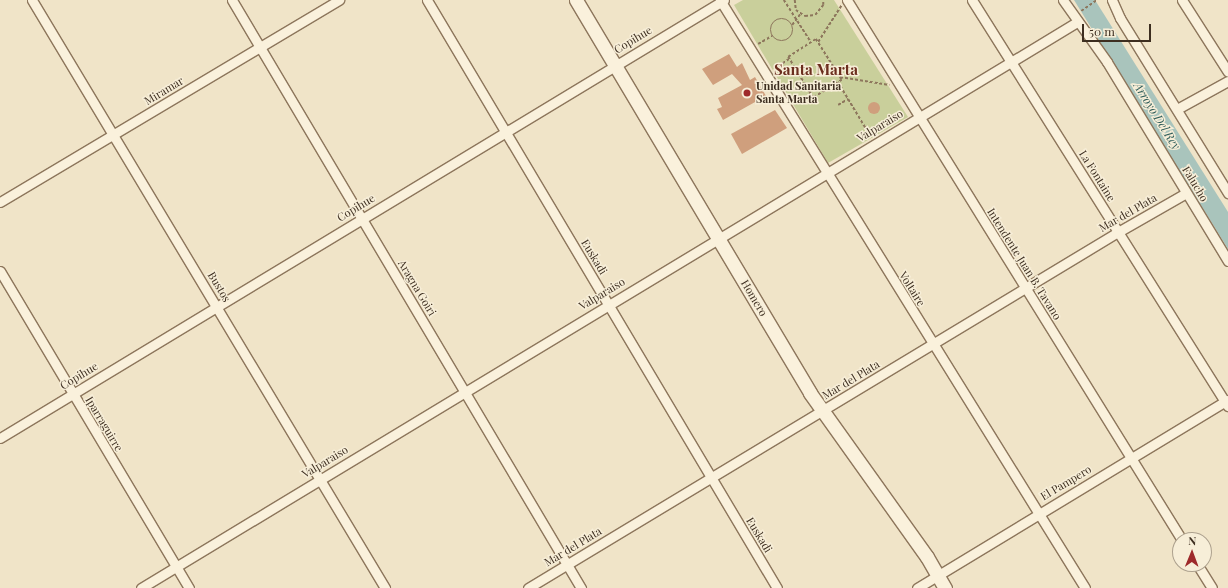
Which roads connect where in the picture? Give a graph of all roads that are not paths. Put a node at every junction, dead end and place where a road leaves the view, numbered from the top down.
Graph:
1 (32, 0) edge
2 (232, 0) edge
3 (339, 0) edge
4 (427, 0) edge
5 (576, 0) edge
6 (846, 0) edge
7 (972, 0) edge
8 (1063, 0) edge
9 (1182, 0) edge
10 (722, 1) edge
11 (1116, 1) edge
12 (1077, 22) junction
13 (260, 48) junction
14 (1011, 63) junction
15 (614, 65) junction
16 (1228, 72) edge
17 (1228, 80) edge
18 (1177, 109) junction
19 (919, 117) junction
20 (506, 133) junction
21 (114, 134) junction
22 (827, 173) junction
23 (1228, 193) edge
24 (1186, 194) junction
25 (0, 202) edge
26 (361, 219) junction
27 (1118, 232) junction
28 (719, 238) junction
29 (1228, 261) edge
30 (0, 271) edge
31 (1025, 288) junction
32 (608, 305) junction
33 (217, 306) junction
34 (932, 345) junction
35 (466, 392) junction
36 (72, 394) junction
37 (1227, 402) edge
38 (822, 411) junction
39 (0, 438) edge
40 (1130, 459) junction
41 (710, 477) junction
42 (319, 479) junction
43 (1039, 513) junction
44 (1177, 532) edge
45 (567, 564) junction
46 (176, 566) junction
47 (1202, 572) edge
48 (938, 576) junction
49 (141, 588) edge
50 (189, 588) edge
51 (385, 588) edge
52 (528, 588) edge
53 (581, 588) edge
54 (777, 588) edge
55 (917, 588) edge
56 (945, 588) edge
57 (1085, 588) edge
58 (1212, 588) edge

1 - 21 street, Bustos
2 - 13 street, Aragna Goiri
3 - 13 street, Miramar
4 - 20 street, Euskadi
5 - 15 main road, Homero
6 - 19 street, Intendente Juan B. Tavano
7 - 14 street, La Fontaine
8 - 12 street, Falucho
9 - 16 street
10 - 15 street, Copihue
10 - 22 street, Voltaire
11 - 18 street
12 - 14 street, Valparaiso
12 - 24 street, Falucho
13 - 21 street, Miramar
13 - 26 street, Aragna Goiri
14 - 19 street, Valparaiso
14 - 27 street, La Fontaine
15 - 20 street, Copihue
15 - 28 main road, Homero
17 - 18 street
18 - 23 street
19 - 22 street, Valparaiso
19 - 31 street, Intendente Juan B. Tavano
20 - 26 street, Copihue
20 - 32 street, Euskadi
21 - 25 street, Miramar
21 - 33 street, Bustos
22 - 28 street, Valparaiso
22 - 34 street, Voltaire
24 - 27 street, Mar del Plata
24 - 29 street, Falucho
26 - 33 street, Copihue
26 - 35 street, Aragna Goiri
27 - 31 street, Mar del Plata
27 - 37 street, La Fontaine
28 - 32 street, Valparaiso
28 - 38 main road, Homero
30 - 36 street, Iparraguirre
31 - 34 street, Mar del Plata
31 - 40 street, Intendente Juan B. Tavano
32 - 35 street, Valparaiso
32 - 41 street, Euskadi
33 - 36 street, Copihue
33 - 42 street, Bustos
34 - 38 street, Mar del Plata
34 - 43 street, Voltaire
35 - 42 street, Valparaiso
35 - 45 street, Aragna Goiri
36 - 39 street, Copihue
36 - 46 street, Iparraguirre
37 - 40 street, El Pampero
38 - 41 street, Mar del Plata
38 - 48 main road, Homero
40 - 43 street, El Pampero
40 - 44 street, Intendente Juan B. Tavano
41 - 45 street, Mar del Plata
41 - 54 street, Euskadi
42 - 46 street, Valparaiso
42 - 51 street, Bustos
43 - 48 street, El Pampero
43 - 57 street, Voltaire
45 - 52 street, Mar del Plata
45 - 53 street, Aragna Goiri
46 - 49 street, Valparaiso
46 - 50 street, Iparraguirre
47 - 58 street
48 - 55 street, El Pampero
48 - 56 main road, Homero

